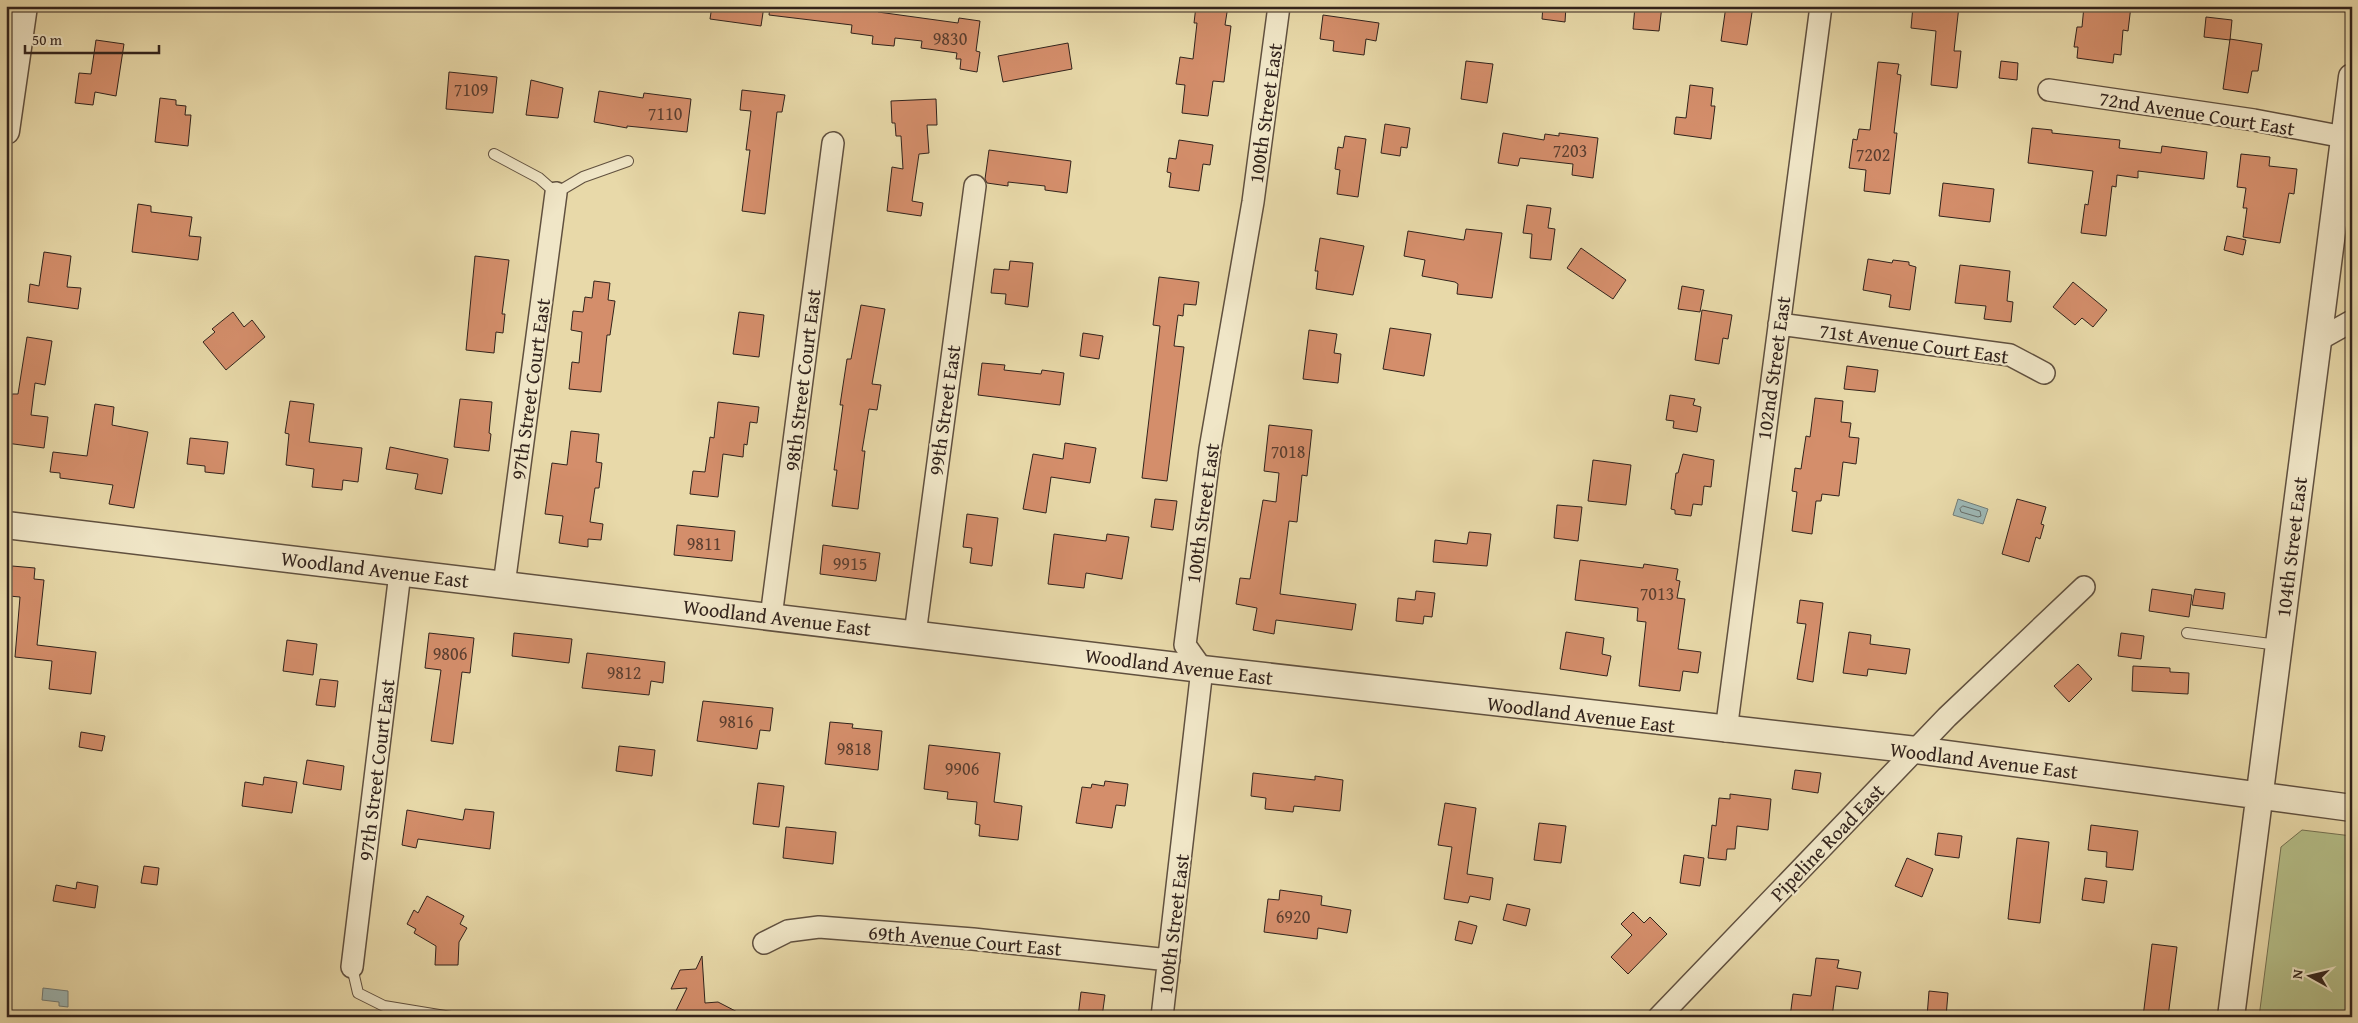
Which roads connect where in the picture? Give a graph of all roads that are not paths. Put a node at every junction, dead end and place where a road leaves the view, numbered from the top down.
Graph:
1 (24, 6) edge
2 (1280, 6) edge
3 (1821, 6) edge
4 (2352, 77) edge
5 (2049, 90) dead end
6 (6, 131) edge
7 (2344, 137) junction
8 (833, 143) dead end
9 (494, 154) dead end
10 (628, 160) dead end
11 (975, 186) dead end
12 (556, 193) junction
13 (2352, 321) edge
14 (1779, 324) junction
15 (2318, 340) junction
16 (2044, 373) dead end
17 (6, 525) edge
18 (400, 573) junction
19 (504, 585) junction
20 (2084, 587) dead end
21 (772, 617) junction
22 (2187, 633) dead end
23 (915, 634) junction
24 (2278, 646) junction
25 (1202, 669) junction
26 (1726, 730) junction
27 (1916, 750) junction
28 (2259, 795) junction
29 (2352, 808) edge
30 (764, 944) dead end
31 (1169, 960) junction
32 (352, 968) joint
33 (451, 1017) edge
34 (1162, 1017) edge
35 (1659, 1017) edge
36 (2231, 1017) edge

1 - 6 street
2 - 25 street, 100th Street East
3 - 14 street, 102nd Street East
4 - 7 street, 104th Street East
5 - 7 street, 72nd Avenue Court East
7 - 15 street, 104th Street East
8 - 21 street, 98th Street Court East
9 - 12 lane
10 - 12 lane
11 - 23 street, 99th Street East
12 - 19 street, 97th Street Court East
13 - 15 street
14 - 16 street, 71st Avenue Court East
14 - 26 street, 102nd Street East
15 - 24 street, 104th Street East
17 - 18 street, Woodland Avenue East
18 - 19 street, Woodland Avenue East
18 - 32 street, 97th Street Court East
19 - 21 street, Woodland Avenue East
20 - 27 street, Pipeline Road East
21 - 23 street, Woodland Avenue East
22 - 24 lane
23 - 25 street, Woodland Avenue East
24 - 28 street, 104th Street East
25 - 26 street, Woodland Avenue East
25 - 31 street, 100th Street East
26 - 27 street, Woodland Avenue East
27 - 28 street, Woodland Avenue East
27 - 35 street, Pipeline Road East
28 - 29 street, Woodland Avenue East
28 - 36 street, 104th Street East
30 - 31 street, 69th Avenue Court East
31 - 34 street, 100th Street East
32 - 33 lane

